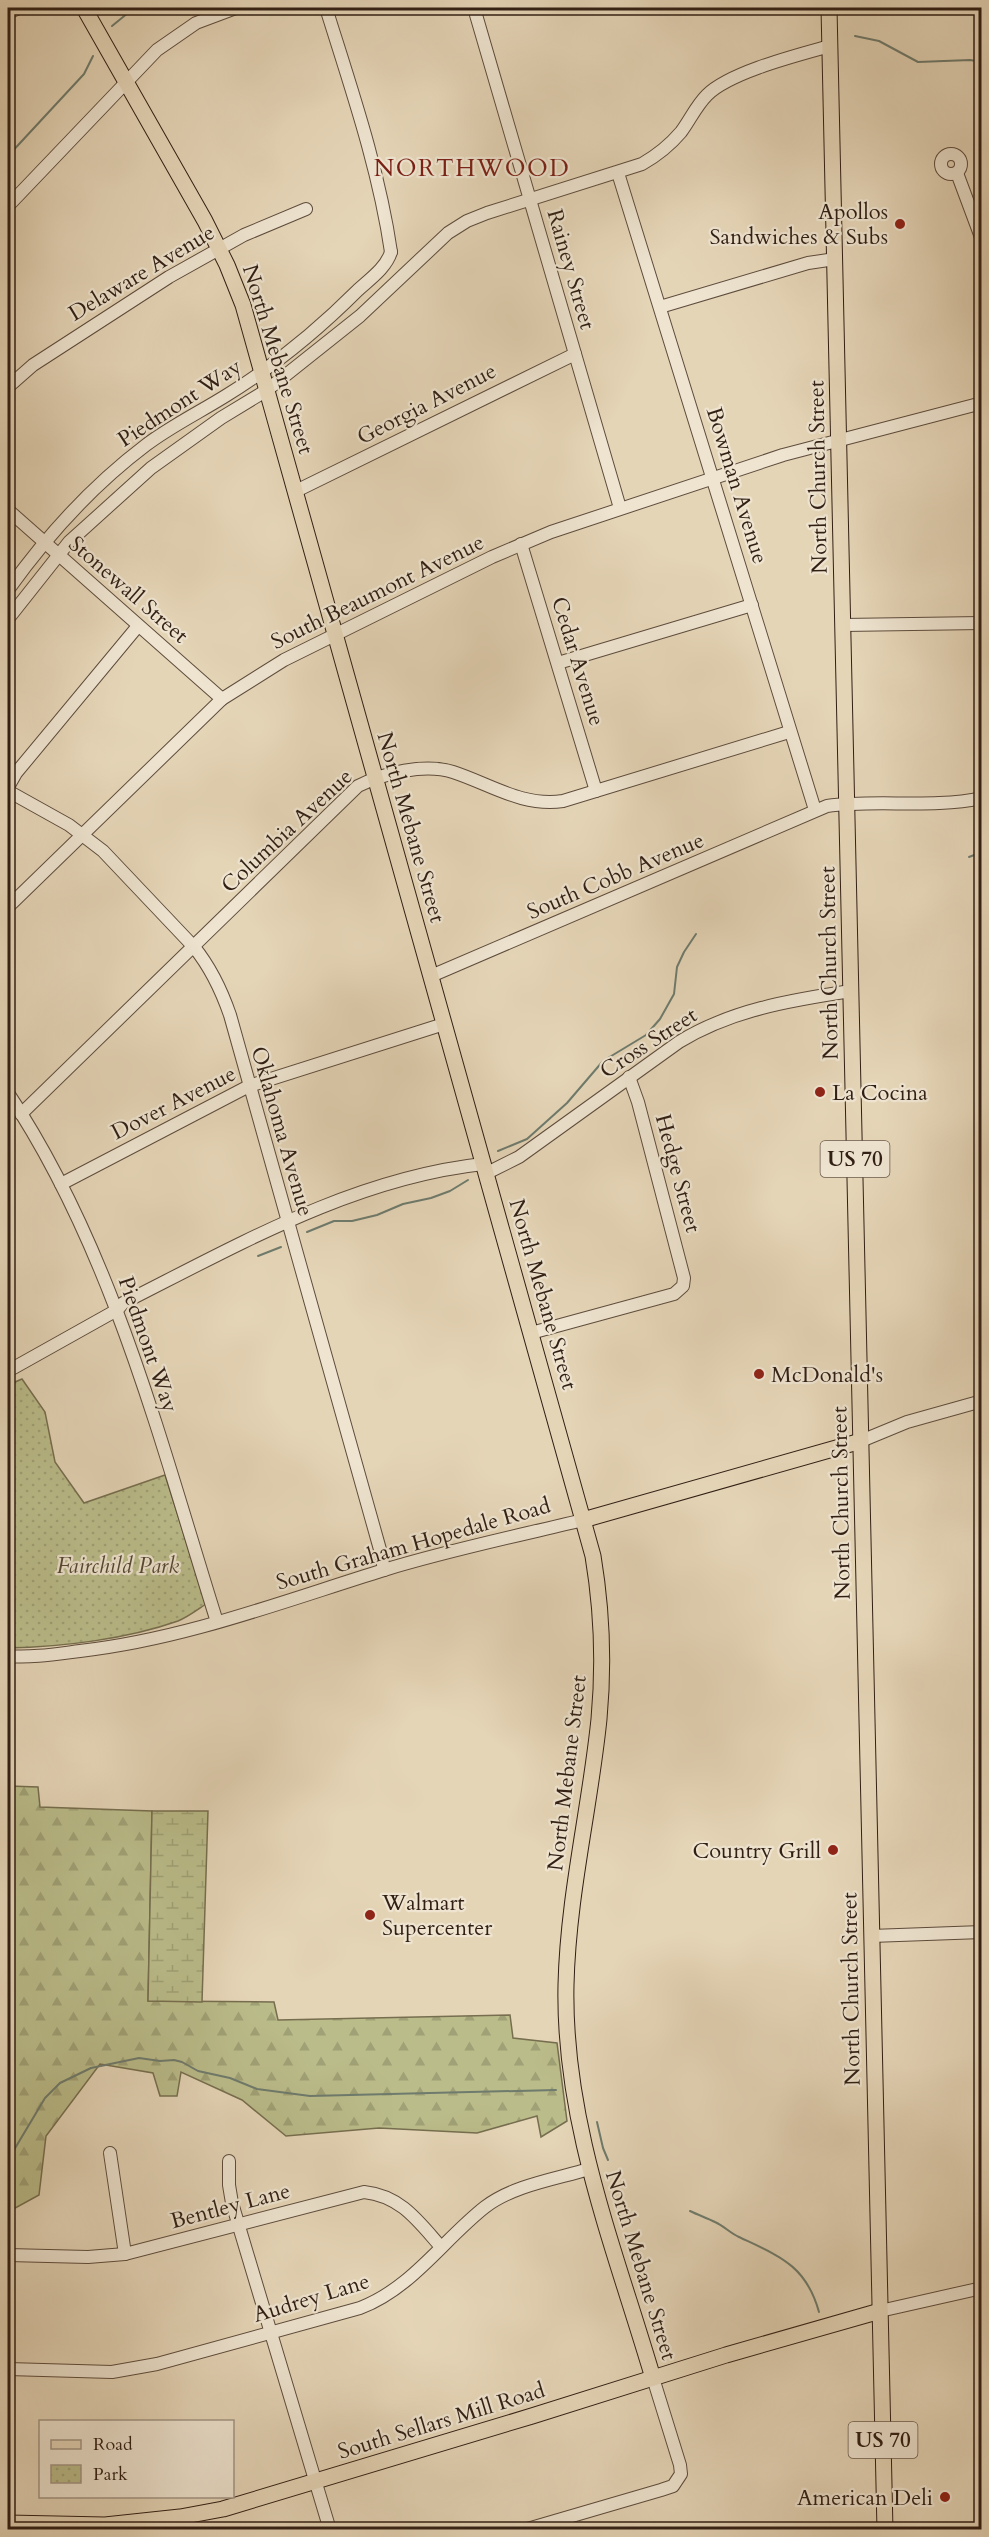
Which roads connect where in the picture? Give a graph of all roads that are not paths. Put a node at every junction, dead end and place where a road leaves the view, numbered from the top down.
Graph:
1 (19, 8) edge
2 (84, 8) edge
3 (236, 8) edge
4 (326, 8) edge
5 (474, 8) edge
6 (830, 8) edge
7 (8, 13) edge
8 (830, 46) junction
9 (127, 81) junction
10 (618, 173) junction
11 (957, 173) dead end
12 (530, 199) junction
13 (8, 206) edge
14 (306, 209) dead end
15 (981, 240) edge
16 (219, 248) junction
17 (391, 252) junction
18 (835, 260) junction
19 (411, 268) junction
20 (660, 307) junction
21 (575, 354) junction
22 (262, 372) junction
23 (8, 387) edge
24 (267, 390) junction
25 (981, 403) edge
26 (840, 440) junction
27 (714, 478) junction
28 (296, 491) junction
29 (620, 507) junction
30 (8, 510) edge
31 (45, 543) junction
32 (521, 544) junction
33 (58, 555) junction
34 (8, 590) edge
35 (752, 605) junction
36 (8, 619) edge
37 (981, 623) edge
38 (843, 625) junction
39 (138, 626) junction
40 (336, 636) junction
41 (558, 663) junction
42 (222, 699) junction
43 (789, 732) junction
44 (375, 778) junction
45 (8, 789) edge
46 (596, 791) junction
47 (981, 798) edge
48 (847, 803) junction
49 (815, 810) junction
50 (82, 834) junction
51 (8, 907) edge
52 (194, 947) junction
53 (431, 976) junction
54 (851, 991) junction
55 (444, 1024) junction
56 (629, 1077) junction
57 (249, 1086) junction
58 (8, 1093) edge
59 (21, 1114) junction
60 (485, 1168) junction
61 (61, 1184) junction
62 (286, 1221) junction
63 (117, 1310) junction
64 (531, 1333) junction
65 (8, 1371) edge
66 (981, 1401) edge
67 (861, 1441) junction
68 (583, 1520) junction
69 (384, 1570) junction
70 (217, 1622) junction
71 (8, 1656) edge
72 (981, 1932) edge
73 (871, 1936) junction
74 (110, 2153) dead end
75 (229, 2161) dead end
76 (589, 2169) junction
77 (239, 2224) junction
78 (441, 2247) junction
79 (125, 2254) junction
80 (8, 2255) edge
81 (981, 2288) edge
82 (880, 2310) junction
83 (270, 2332) junction
84 (8, 2370) edge
85 (653, 2378) junction
86 (315, 2481) junction
87 (8, 2523) edge
88 (330, 2529) edge
89 (524, 2529) edge
90 (885, 2529) edge

1 - 7 street
2 - 9 main road, North Mebane Street
3 - 9 street
4 - 17 street
5 - 12 street, Rainey Street
6 - 8 main road, North Church Street / US 70
8 - 10 street, Piedmont Way
8 - 18 main road, North Church Street / US 70
9 - 13 street
9 - 16 main road, North Mebane Street
10 - 12 street, Piedmont Way
10 - 20 street, Bowman Avenue
11 - 15 street
12 - 19 street, Piedmont Way
12 - 21 street, Rainey Street
14 - 16 street, Delaware Avenue
16 - 22 main road, North Mebane Street
16 - 23 street, Delaware Avenue
17 - 19 street
17 - 22 street, Piedmont Way
18 - 20 street
18 - 26 main road, North Church Street / US 70
19 - 24 street, Piedmont Way
20 - 27 street, Bowman Avenue
21 - 28 street, Georgia Avenue
21 - 29 street, Rainey Street
22 - 24 main road, North Mebane Street
22 - 31 street, Piedmont Way
24 - 28 main road, North Mebane Street
24 - 33 street, Piedmont Way
25 - 26 street, South Beaumont Avenue
26 - 27 street, South Beaumont Avenue
26 - 38 main road, North Church Street / US 70
27 - 29 street, South Beaumont Avenue
27 - 35 street, Bowman Avenue
28 - 40 main road, North Mebane Street
29 - 32 street, South Beaumont Avenue
30 - 31 street, Stonewall Street
31 - 33 street, Stonewall Street
31 - 34 street, Piedmont Way
32 - 40 street, South Beaumont Avenue
32 - 41 street, Cedar Avenue
33 - 36 street, Piedmont Way
33 - 39 street, Stonewall Street
35 - 41 street
35 - 43 street, Bowman Avenue
37 - 38 street
38 - 48 main road, North Church Street / US 70
39 - 42 street, Stonewall Street
39 - 45 street
40 - 42 street, South Beaumont Avenue
40 - 44 main road, North Mebane Street
41 - 46 street, Cedar Avenue
42 - 50 street, South Beaumont Avenue
43 - 46 street, Columbia Avenue
43 - 49 street, Bowman Avenue
44 - 46 street, Columbia Avenue
44 - 52 street, Columbia Avenue
44 - 53 main road, North Mebane Street
45 - 50 street, Oklahoma Avenue
47 - 48 street, South Cobb Avenue
48 - 49 street, South Cobb Avenue
48 - 54 main road, North Church Street / US 70
49 - 53 street, South Cobb Avenue
50 - 51 street, South Beaumont Avenue
50 - 52 street, Oklahoma Avenue
52 - 57 street, Oklahoma Avenue
52 - 59 street, Columbia Avenue
53 - 55 main road, North Mebane Street
54 - 56 street, Cross Street
54 - 67 main road, North Church Street / US 70
55 - 57 street, Dover Avenue
55 - 60 main road, North Mebane Street
56 - 60 street, Cross Street
56 - 64 street, Hedge Street
57 - 61 street, Dover Avenue
57 - 62 street, Oklahoma Avenue
58 - 59 street, Piedmont Way
59 - 61 street, Piedmont Way
60 - 62 street, Cross Street
60 - 64 main road, North Mebane Street
61 - 63 street, Piedmont Way
62 - 63 street, Cross Street
62 - 69 street, Oklahoma Avenue
63 - 65 street, Cross Street
63 - 70 street, Piedmont Way
64 - 68 main road, North Mebane Street
66 - 67 street
67 - 68 main road, South Graham Hopedale Road
67 - 73 main road, North Church Street / US 70
68 - 69 street, South Graham Hopedale Road
68 - 76 main road, North Mebane Street
69 - 70 street, South Graham Hopedale Road
70 - 71 street, South Graham Hopedale Road
72 - 73 street
73 - 82 main road, North Church Street / US 70
74 - 79 street
75 - 77 street
76 - 78 street, Audrey Lane
76 - 85 main road, North Mebane Street
77 - 78 street, Bentley Lane
77 - 79 street, Bentley Lane
77 - 83 street
78 - 83 street, Audrey Lane
79 - 80 street, Bentley Lane
81 - 82 street
82 - 85 main road, South Sellars Mill Road
82 - 90 main road, North Church Street / US 70
83 - 84 street, Audrey Lane
83 - 86 street
85 - 86 main road, South Sellars Mill Road
85 - 89 street, North Mebane Street
86 - 87 main road, South Sellars Mill Road
86 - 88 street

